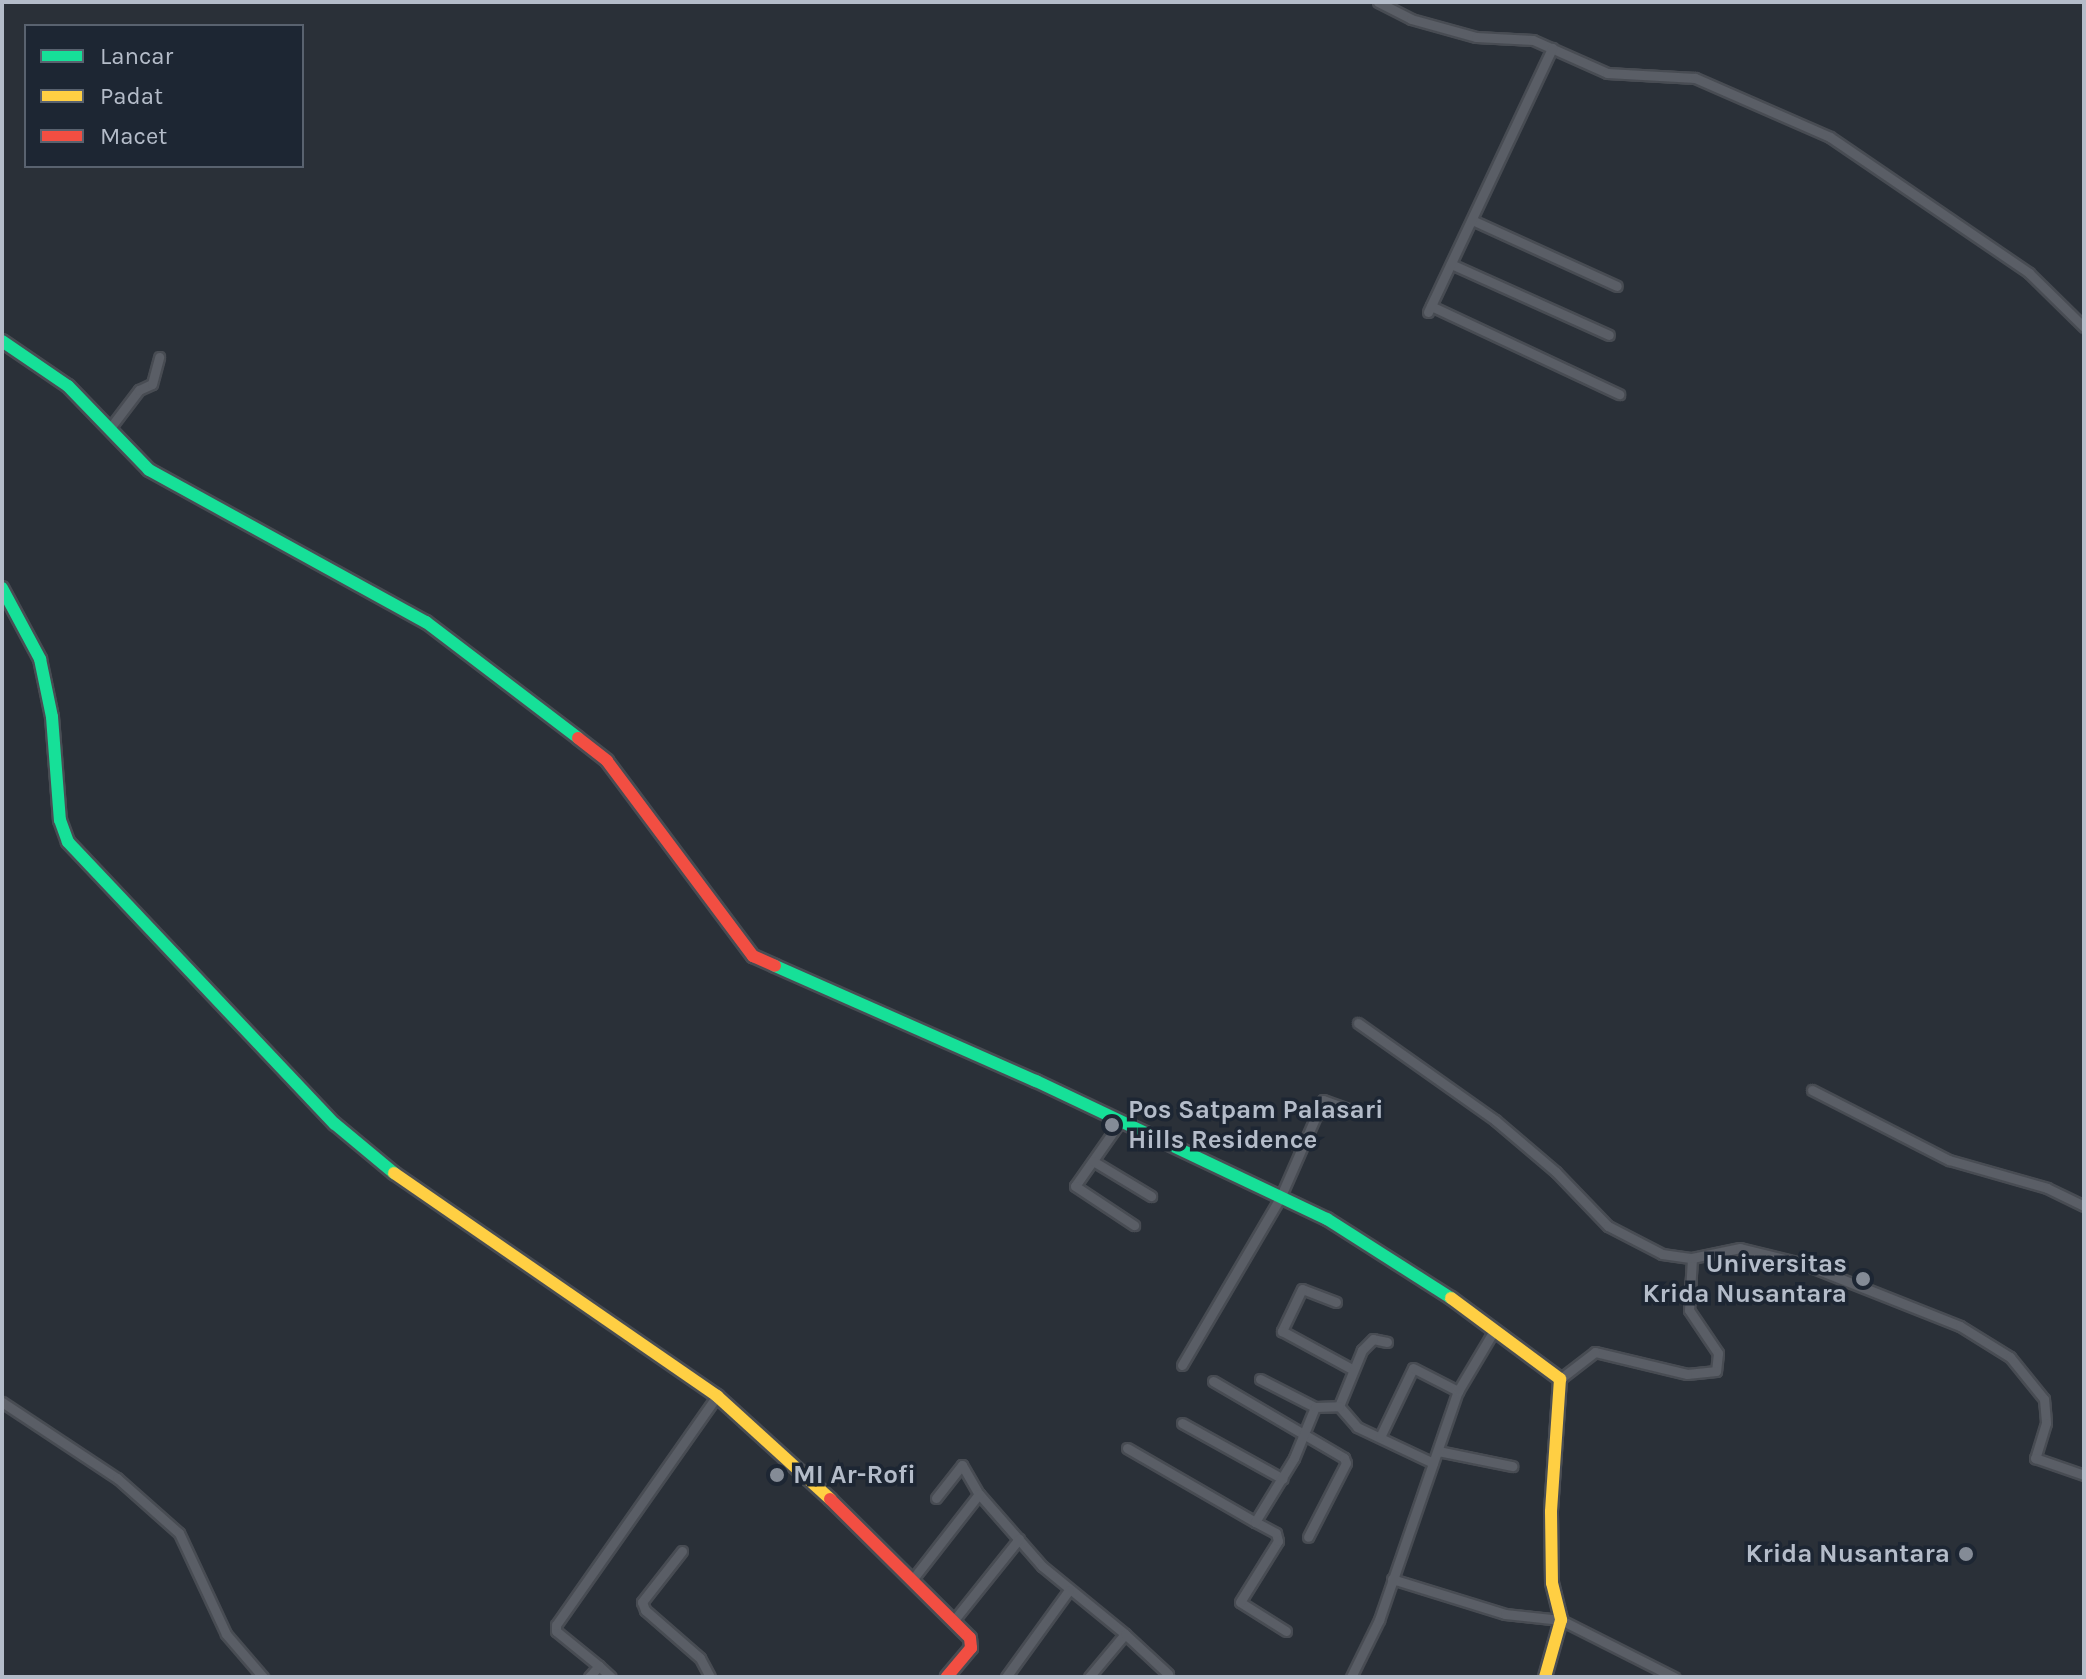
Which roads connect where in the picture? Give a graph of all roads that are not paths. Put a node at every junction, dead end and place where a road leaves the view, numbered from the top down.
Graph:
1 (1378, 2) edge
2 (1552, 48) junction
3 (1472, 220) junction
4 (1451, 264) junction
5 (1617, 286) dead end
6 (2084, 327) edge
7 (1609, 335) dead end
8 (2, 341) edge
9 (159, 357) dead end
10 (1619, 394) dead end
11 (110, 428) junction
12 (2, 588) edge
13 (1358, 1023) dead end
14 (1812, 1090) dead end
15 (1354, 1111) dead end
16 (1120, 1122) junction
17 (1093, 1161) junction
18 (1151, 1196) dead end
19 (1280, 1198) junction
20 (2084, 1206) edge
21 (1134, 1225) dead end
22 (1692, 1258) junction
23 (1336, 1302) dead end
24 (1495, 1329) junction
25 (1387, 1342) dead end
26 (1182, 1365) dead end
27 (1352, 1369) junction
28 (1260, 1379) dead end
29 (1560, 1379) junction
30 (1213, 1381) dead end
31 (1458, 1391) junction
32 (717, 1396) junction
33 (2, 1402) edge
34 (1339, 1406) junction
35 (1315, 1407) junction
36 (1182, 1423) dead end
37 (1306, 1432) junction
38 (1380, 1437) junction
39 (1127, 1448) dead end
40 (1438, 1451) junction
41 (1433, 1463) junction
42 (1512, 1466) dead end
43 (2084, 1475) edge
44 (1283, 1479) junction
45 (979, 1494) junction
46 (936, 1498) dead end
47 (1255, 1522) junction
48 (1308, 1537) dead end
49 (1019, 1539) junction
50 (682, 1551) dead end
51 (1392, 1579) junction
52 (912, 1580) junction
53 (1069, 1590) junction
54 (954, 1620) junction
55 (1561, 1620) junction
56 (1286, 1631) dead end
57 (1125, 1634) junction
58 (599, 1666) junction
59 (1168, 1674) dead end
60 (263, 1677) edge
61 (589, 1677) edge
62 (611, 1677) edge
63 (710, 1677) edge
64 (947, 1677) edge
65 (1006, 1677) edge
66 (1089, 1677) edge
67 (1351, 1677) edge
68 (1545, 1677) edge
69 (1674, 1677) edge

1 - 2 street
2 - 3 street
2 - 6 street
3 - 4 street
3 - 5 street
4 - 7 street
4 - 10 street
8 - 11 street
9 - 11 street
11 - 16 street
12 - 32 street
13 - 22 street
14 - 20 street
15 - 19 street
16 - 17 street
16 - 19 street
17 - 18 street
17 - 21 street
19 - 24 street
19 - 26 street
22 - 29 street
22 - 43 street
23 - 27 street
24 - 29 street
24 - 31 street
25 - 27 street
27 - 34 street
28 - 35 street
29 - 55 street
30 - 37 street
31 - 38 street
31 - 40 street
32 - 52 street
32 - 58 street
33 - 60 street
34 - 35 street
34 - 38 street
35 - 37 street
36 - 44 street
37 - 44 street
37 - 48 street
38 - 41 street
39 - 47 street
40 - 41 street
40 - 42 street
41 - 51 street
44 - 47 street
45 - 46 street
45 - 49 street
45 - 52 street
47 - 56 street
49 - 53 street
49 - 54 street
50 - 63 street
51 - 55 street
51 - 67 street
52 - 54 street
53 - 57 street
53 - 65 street
54 - 64 street
55 - 68 street
55 - 69 street
57 - 59 street
57 - 66 street
58 - 61 street
58 - 62 street

